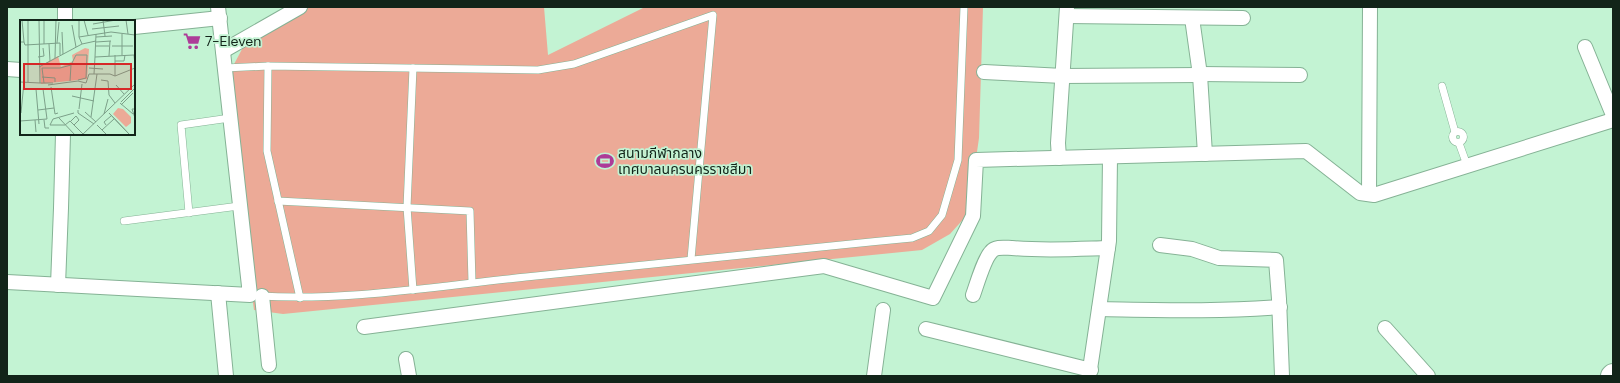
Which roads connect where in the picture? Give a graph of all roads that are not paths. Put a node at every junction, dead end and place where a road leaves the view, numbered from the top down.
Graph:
1 (66, 7) edge
2 (300, 7) edge
3 (964, 7) edge
4 (1370, 7) edge
5 (714, 11) edge
6 (1067, 12) edge
7 (219, 13) edge
8 (1192, 18) junction
9 (1243, 18) dead end
10 (65, 20) edge
11 (135, 27) edge
12 (1586, 46) dead end
13 (223, 51) junction
14 (268, 66) junction
15 (225, 68) junction
16 (413, 68) junction
17 (7, 69) edge
18 (20, 70) edge
19 (984, 72) dead end
20 (1200, 75) junction
21 (1300, 75) dead end
22 (1063, 76) junction
23 (1442, 86) dead end
24 (1613, 115) edge
25 (230, 118) junction
26 (1613, 120) edge
27 (62, 135) edge
28 (1205, 154) junction
29 (1110, 157) junction
30 (1059, 158) junction
31 (1467, 165) junction
32 (1369, 194) junction
33 (278, 201) junction
34 (239, 206) junction
35 (407, 207) junction
36 (189, 213) junction
37 (124, 222) dead end
38 (1160, 245) dead end
39 (1108, 248) junction
40 (691, 259) junction
41 (7, 282) edge
42 (472, 282) junction
43 (58, 285) junction
44 (413, 290) junction
45 (218, 293) junction
46 (256, 295) junction
47 (973, 295) dead end
48 (300, 298) junction
49 (1280, 307) junction
50 (1099, 308) junction
51 (883, 310) dead end
52 (364, 327) dead end
53 (1385, 328) dead end
54 (926, 330) dead end
55 (406, 359) dead end
56 (269, 365) dead end
57 (1090, 373) edge
58 (226, 376) edge
59 (409, 376) edge
60 (874, 376) edge
61 (1282, 376) edge
62 (1428, 376) edge

1 - 10 street
2 - 13 street
3 - 40 lane
4 - 32 street
5 - 16 lane
5 - 40 lane
6 - 8 street
6 - 22 street
7 - 11 street
7 - 13 street
8 - 9 street
8 - 20 street
12 - 24 street
13 - 15 street
14 - 15 lane
14 - 16 lane
14 - 33 lane
15 - 25 street
16 - 35 lane
17 - 18 street
19 - 22 street
20 - 21 street
20 - 22 street
20 - 28 street
22 - 30 street
23 - 31 lane
25 - 34 street
25 - 36 lane
26 - 31 street
27 - 43 street
28 - 29 street
28 - 32 street
29 - 30 street
29 - 39 street
30 - 52 street
31 - 32 street
33 - 35 lane
33 - 48 lane
34 - 36 lane
34 - 46 street
35 - 42 lane
35 - 44 lane
36 - 37 lane
38 - 49 street
39 - 47 street
39 - 50 street
40 - 42 lane
41 - 43 street
42 - 44 lane
43 - 45 street
44 - 48 lane
45 - 46 street
45 - 58 street
46 - 48 lane
46 - 56 street
49 - 50 street
49 - 61 street
50 - 57 street
51 - 60 street
53 - 62 street
54 - 57 street
55 - 59 street

